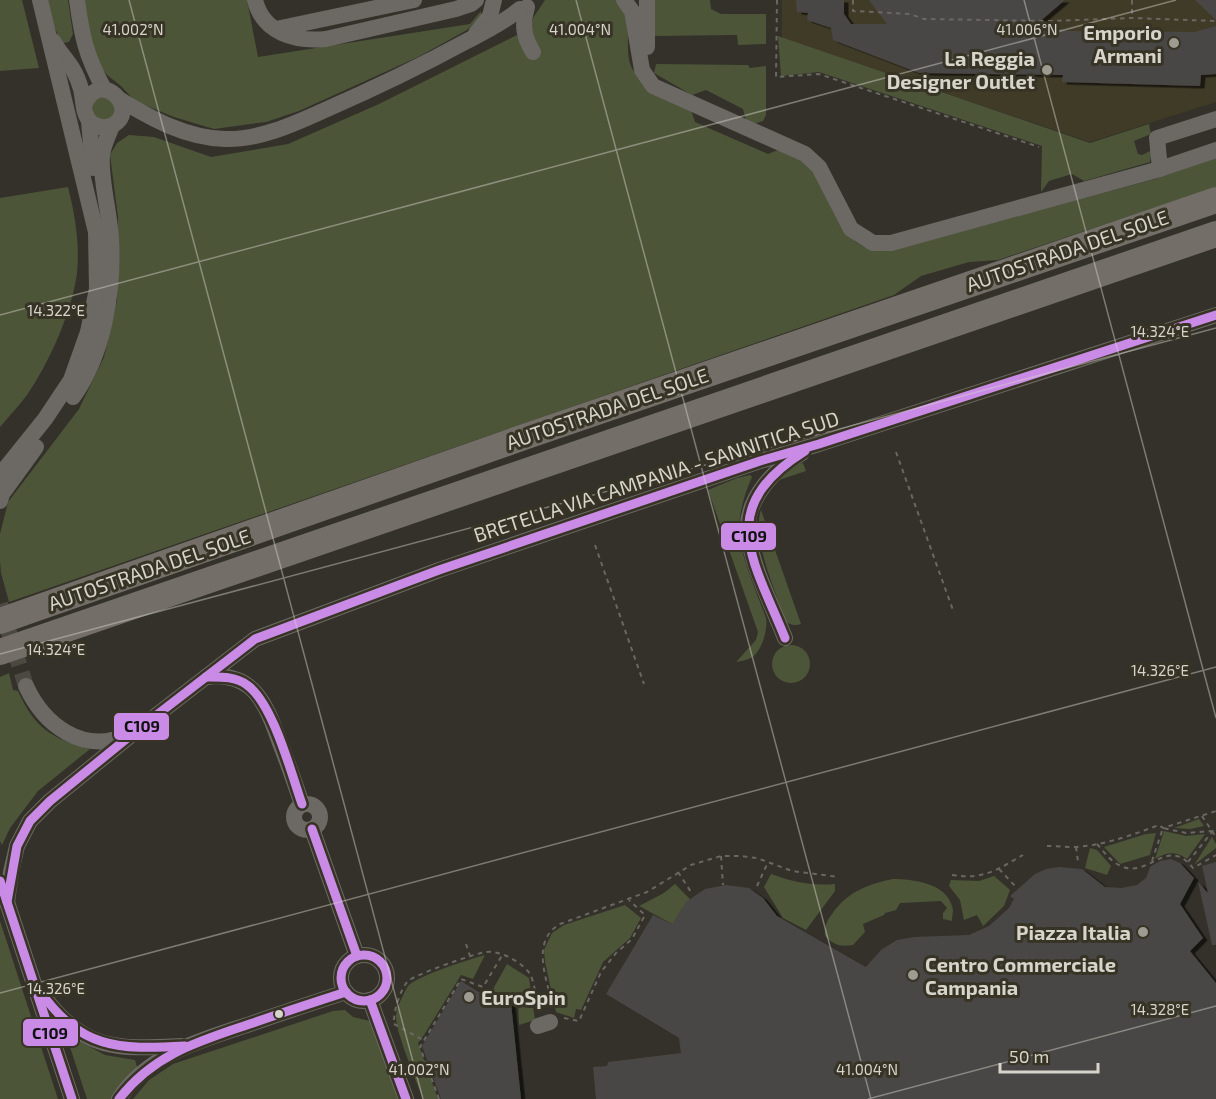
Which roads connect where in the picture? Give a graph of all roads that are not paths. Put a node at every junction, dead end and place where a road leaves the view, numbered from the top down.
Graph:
1 (40, 0) edge
2 (77, 0) edge
3 (255, 0) edge
4 (414, 0) edge
5 (476, 0) edge
6 (496, 0) edge
7 (624, 0) edge
8 (647, 0) edge
9 (527, 5) edge
10 (276, 29) junction
11 (47, 30) junction
12 (466, 41) junction
13 (533, 52) dead end
14 (647, 78) junction
15 (104, 89) junction
16 (119, 99) junction
17 (85, 103) junction
18 (1216, 118) edge
19 (89, 121) junction
20 (157, 122) junction
21 (114, 124) junction
22 (1216, 150) edge
23 (1160, 169) junction
24 (89, 200) junction
25 (1216, 200) edge
26 (1216, 234) edge
27 (1216, 315) edge
28 (819, 444) junction
29 (0, 475) edge
30 (0, 501) edge
31 (0, 621) edge
32 (785, 638) dead end
33 (0, 652) edge
34 (206, 677) junction
35 (26, 686) tunnel mouth
36 (136, 731) junction
37 (0, 881) edge
38 (7, 902) junction
39 (357, 956) junction
40 (35, 985) junction
41 (346, 992) junction
42 (370, 1000) junction
43 (185, 1046) junction
44 (72, 1099) edge
45 (119, 1099) edge
46 (406, 1099) edge

1 - 11 street
2 - 15 street
3 - 10 street
4 - 10 street
5 - 10 street
6 - 9 street
6 - 12 street
7 - 14 street
8 - 14 street
9 - 12 street
9 - 13 street
11 - 17 street
11 - 24 street
12 - 20 street
14 - 23 street
15 - 16 street
15 - 17 street
16 - 20 street
16 - 21 street
17 - 19 street
18 - 23 street
19 - 21 street
19 - 24 street
20 - 21 street
21 - 30 street
22 - 23 street
24 - 29 street
25 - 31 highway, AUTOSTRADA DEL SOLE
26 - 33 highway, AUTOSTRADA DEL SOLE
27 - 28 street, BRETELLA VIA CAMPANIA - SANNITICA SUD
28 - 32 street
28 - 34 street, BRETELLA VIA CAMPANIA - SANNITICA SUD
34 - 36 street, BRETELLA VIA CAMPANIA - SANNITICA SUD
34 - 39 street
35 - 36 street
36 - 38 street, BRETELLA VIA CAMPANIA - SANNITICA SUD
37 - 38 street
38 - 40 street
39 - 41 street
39 - 42 street
40 - 43 street
40 - 44 street
41 - 42 street
41 - 43 street
42 - 46 street
43 - 45 street

